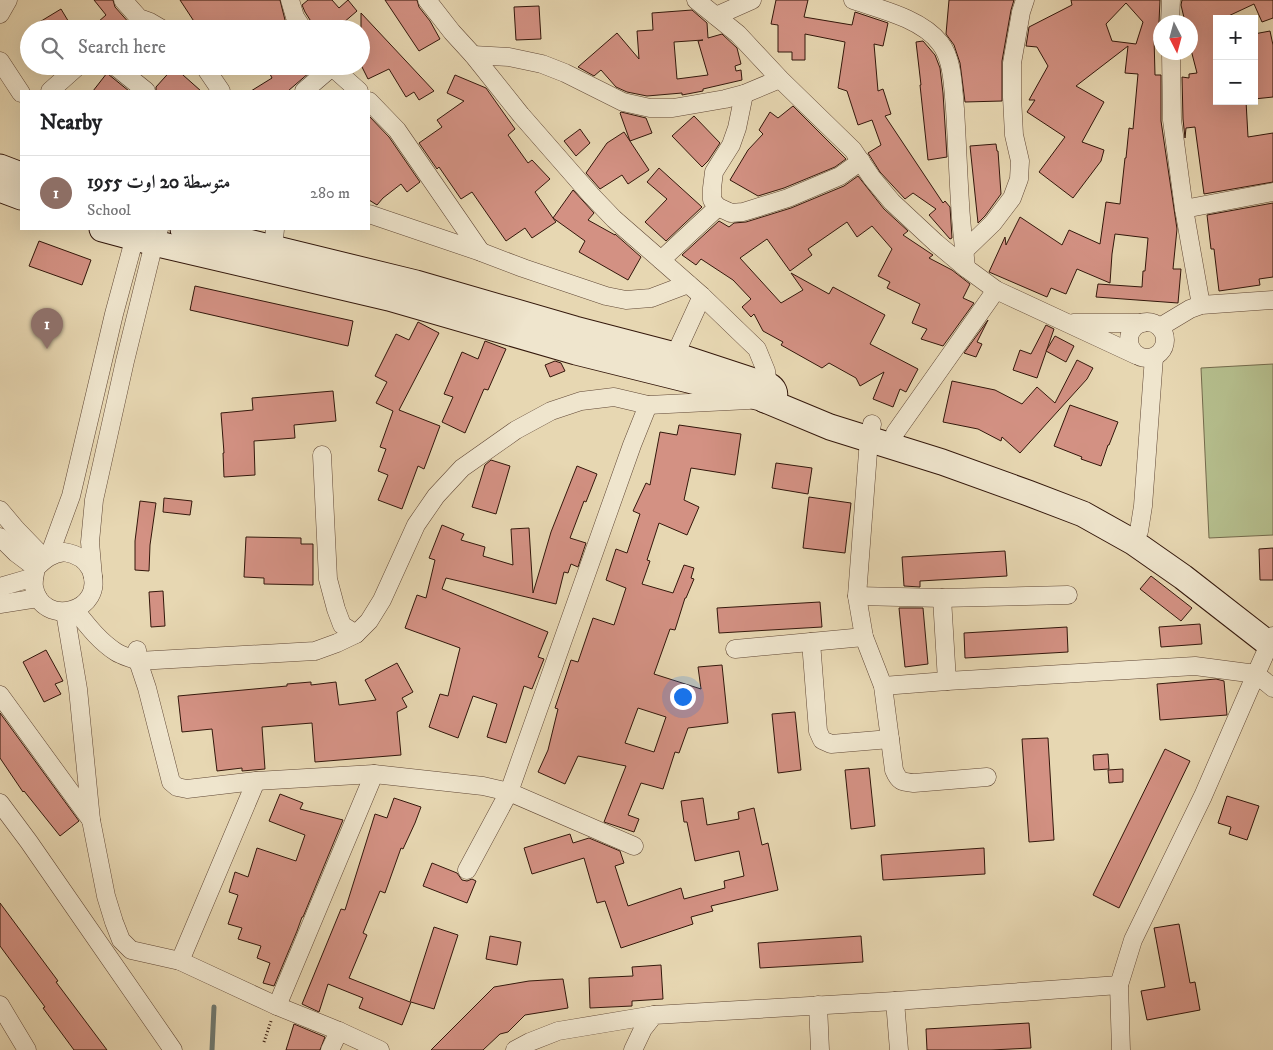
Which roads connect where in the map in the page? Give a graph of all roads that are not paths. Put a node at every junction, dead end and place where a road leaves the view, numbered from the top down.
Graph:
1 (8, 0) edge
2 (123, 0) edge
3 (290, 0) edge
4 (427, 0) edge
5 (696, 0) edge
6 (752, 0) edge
7 (853, 0) edge
8 (1025, 0) edge
9 (1171, 0) edge
10 (0, 14) edge
11 (1170, 15) edge
12 (716, 16) junction
13 (144, 20) edge
14 (296, 20) edge
15 (473, 55) junction
16 (1171, 60) edge
17 (0, 61) edge
18 (68, 75) edge
19 (126, 75) edge
20 (210, 75) edge
21 (323, 75) edge
22 (341, 75) edge
23 (780, 79) junction
24 (51, 90) edge
25 (145, 90) edge
26 (220, 90) edge
27 (305, 90) edge
28 (358, 90) edge
29 (20, 91) edge
30 (744, 94) junction
31 (370, 102) edge
32 (861, 161) junction
33 (0, 167) edge
34 (20, 175) edge
35 (0, 189) edge
36 (1273, 192) edge
37 (20, 197) edge
38 (718, 207) junction
39 (1184, 209) junction
40 (370, 214) edge
41 (109, 230) edge
42 (193, 230) edge
43 (146, 235) edge
44 (248, 235) edge
45 (274, 239) edge
46 (481, 252) junction
47 (965, 259) junction
48 (661, 260) junction
49 (688, 284) junction
50 (996, 290) junction
51 (702, 296) junction
52 (1273, 300) edge
53 (1201, 304) junction
54 (1069, 324) junction
55 (1151, 325) junction
56 (675, 355) junction
57 (1145, 356) junction
58 (766, 392) junction
59 (648, 405) junction
60 (870, 432) junction
61 (895, 433) junction
62 (322, 455) dead end
63 (0, 510) edge
64 (1136, 536) junction
65 (0, 537) edge
66 (41, 565) junction
67 (93, 577) junction
68 (0, 587) edge
69 (1068, 595) dead end
70 (857, 596) junction
71 (38, 598) junction
72 (942, 598) junction
73 (0, 604) edge
74 (70, 611) junction
75 (356, 634) junction
76 (864, 637) junction
77 (1272, 638) edge
78 (811, 642) junction
79 (735, 649) dead end
80 (137, 655) junction
81 (1256, 674) junction
82 (947, 681) junction
83 (883, 686) junction
84 (1273, 688) edge
85 (0, 695) edge
86 (890, 739) junction
87 (374, 774) junction
88 (987, 777) dead end
89 (256, 782) junction
90 (509, 792) junction
91 (0, 802) edge
92 (91, 820) junction
93 (634, 846) dead end
94 (467, 870) dead end
95 (131, 950) junction
96 (180, 960) junction
97 (112, 961) junction
98 (1119, 985) junction
99 (895, 1001) junction
100 (0, 1005) edge
101 (818, 1005) junction
102 (277, 1006) junction
103 (654, 1015) junction
104 (339, 1031) junction
105 (26, 1050) edge
106 (174, 1050) edge
107 (330, 1050) edge
108 (380, 1050) edge
109 (515, 1050) edge
110 (633, 1050) edge
111 (820, 1050) edge
112 (899, 1050) edge
113 (1121, 1050) edge

1 - 10 street
2 - 13 street
3 - 14 street
4 - 15 street
5 - 12 street
6 - 12 street
7 - 47 street
8 - 47 street
9 - 11 street
12 - 23 street
15 - 30 street
15 - 48 street
16 - 39 street
17 - 29 street
18 - 24 street
19 - 25 street
20 - 26 street
21 - 27 street
22 - 28 street
23 - 30 street
23 - 32 street
30 - 38 street
31 - 46 street
32 - 38 street
32 - 47 street
33 - 34 main road
35 - 37 main road
36 - 39 street
38 - 48 street
39 - 53 street
40 - 46 street
41 - 43 main road
42 - 44 main road
43 - 58 main road
43 - 66 street
43 - 67 street
44 - 45 main road
45 - 56 main road
46 - 49 street
47 - 50 street
48 - 49 street
49 - 51 street
50 - 54 street
50 - 61 street
51 - 56 street
51 - 58 street
52 - 53 street
53 - 55 street
54 - 55 street
54 - 57 street
55 - 57 street
55 - 57 street
56 - 58 main road
57 - 64 street
58 - 59 street
58 - 60 main road
59 - 75 street
59 - 90 street
60 - 61 main road
60 - 64 main road
60 - 70 street
61 - 64 main road
62 - 75 street
63 - 66 street
64 - 77 main road
65 - 66 street
66 - 67 street
66 - 68 street
66 - 71 street
67 - 74 street
69 - 72 street
70 - 72 street
70 - 76 street
71 - 73 street
71 - 74 street
72 - 82 street
74 - 80 street
74 - 92 street
75 - 80 street
76 - 78 street
76 - 83 street
77 - 81 street
78 - 79 street
78 - 86 street
80 - 89 street
81 - 82 street
81 - 84 street
81 - 98 street
82 - 83 street
83 - 86 street
85 - 92 street
86 - 88 street
87 - 89 street
87 - 90 street
87 - 102 street
89 - 96 street
90 - 93 street
90 - 94 street
91 - 97 street
92 - 95 street
95 - 96 street
95 - 97 street
96 - 102 street
97 - 106 street
98 - 99 street
98 - 113 street
99 - 101 street
99 - 112 street
100 - 105 street
101 - 103 street
101 - 111 street
102 - 104 street
103 - 109 street
103 - 110 street
104 - 107 street
104 - 108 street

